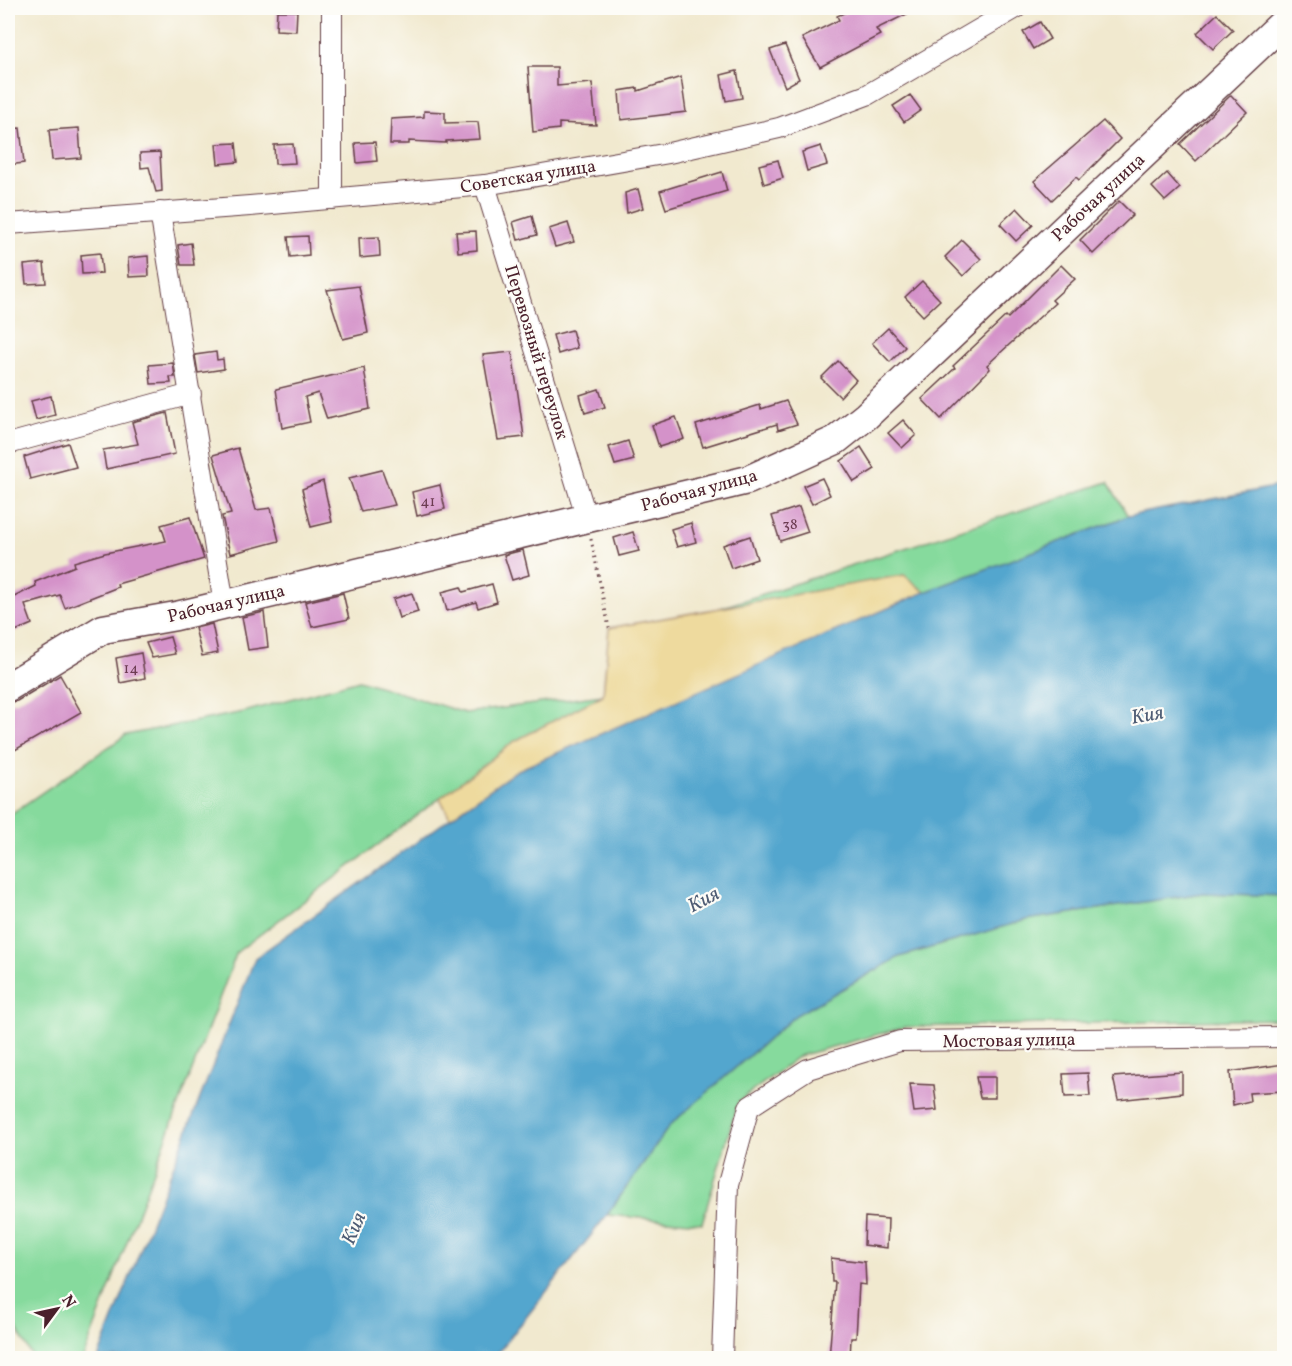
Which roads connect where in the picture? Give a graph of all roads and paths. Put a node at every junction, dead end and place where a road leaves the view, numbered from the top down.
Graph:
1 (332, 8) edge
2 (1016, 8) edge
3 (1284, 22) edge
4 (485, 184) junction
5 (332, 199) junction
6 (160, 212) junction
7 (8, 224) edge
8 (191, 394) junction
9 (8, 444) edge
10 (587, 519) junction
11 (224, 604) junction
12 (609, 628) dead end
13 (8, 687) edge
14 (1284, 1037) edge
15 (722, 1359) edge

1 - 5 street
2 - 4 street, Советская улица
3 - 10 main road, Рабочая улица
4 - 5 street, Советская улица
4 - 10 street, Перевозный переулок
5 - 6 street, Советская улица
6 - 7 street, Советская улица
6 - 8 street
8 - 9 street
8 - 11 street
10 - 11 main road, Рабочая улица
10 - 12 path
11 - 13 main road, Рабочая улица
14 - 15 street, Мостовая улица

